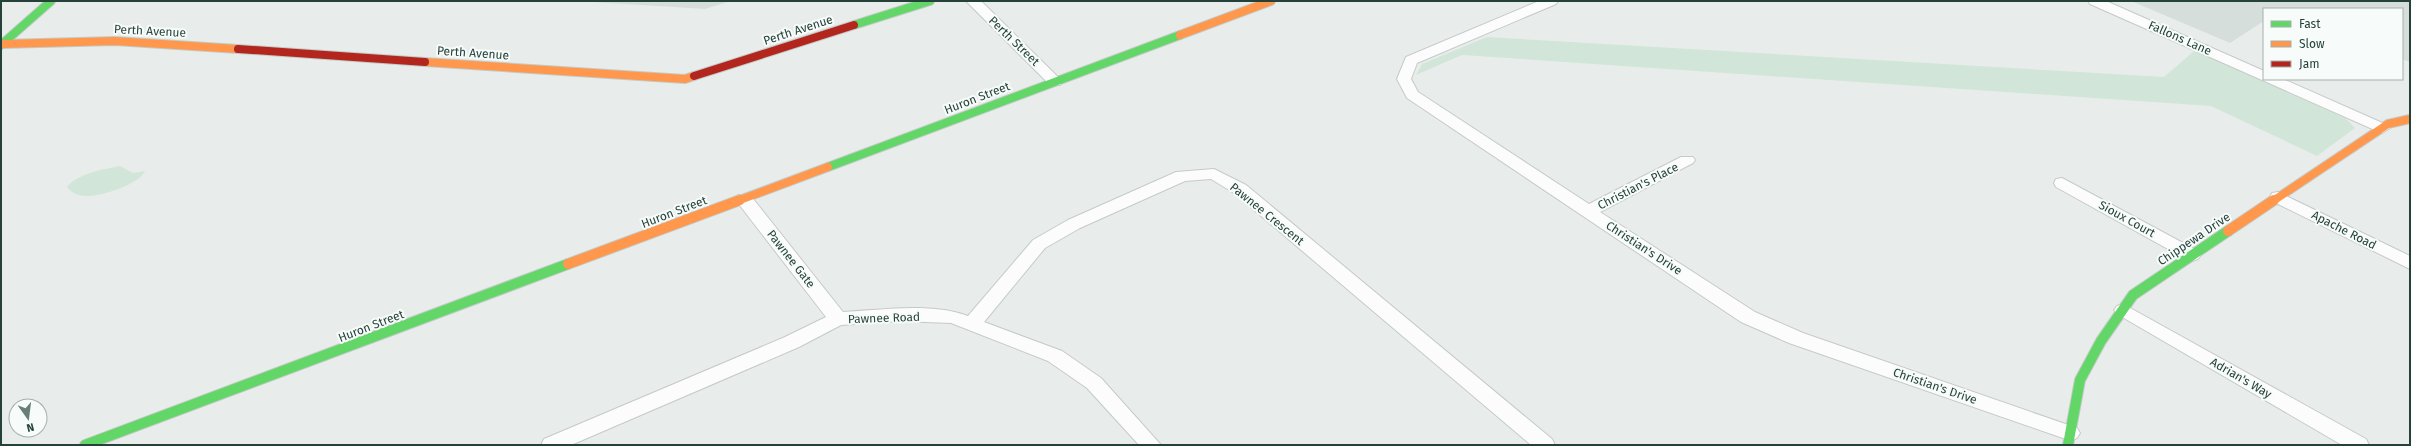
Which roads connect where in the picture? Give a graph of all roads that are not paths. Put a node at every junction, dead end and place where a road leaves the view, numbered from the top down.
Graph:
1 (51, 1) edge
2 (930, 1) edge
3 (973, 1) edge
4 (1271, 1) edge
5 (1551, 1) edge
6 (2095, 1) edge
7 (2, 45) edge
8 (2263, 76) edge
9 (2273, 80) edge
10 (1055, 82) junction
11 (2410, 119) edge
12 (2382, 128) junction
13 (1687, 160) dead end
14 (2062, 183) dead end
15 (2278, 197) junction
16 (744, 199) junction
17 (1588, 211) junction
18 (2192, 255) junction
19 (2410, 264) edge
20 (2123, 310) junction
21 (838, 319) junction
22 (972, 324) junction
23 (2069, 439) edge
24 (85, 445) edge
25 (551, 445) edge
26 (1151, 445) edge
27 (1545, 445) edge
28 (2359, 445) edge

1 - 7 street
2 - 7 street, Perth Avenue
3 - 10 street, Perth Street
4 - 10 street, Huron Street
5 - 17 street, Christian's Drive
6 - 8 street, Fallons Lane
9 - 12 street
10 - 16 street, Huron Street
11 - 12 street, Chippewa Drive
12 - 15 street, Chippewa Drive
13 - 17 street, Christian's Place
14 - 18 street, Sioux Court
15 - 18 street, Chippewa Drive
15 - 19 street, Apache Road
16 - 21 street, Pawnee Gate
16 - 24 street, Huron Street
17 - 23 street, Christian's Drive
18 - 20 street, Chippewa Drive
20 - 23 street, Chippewa Drive
20 - 28 street, Adrian's Way
21 - 22 street, Pawnee Road
21 - 25 street, Pawnee Road
22 - 26 street, Pawnee Road
22 - 27 street, Pawnee Crescent

